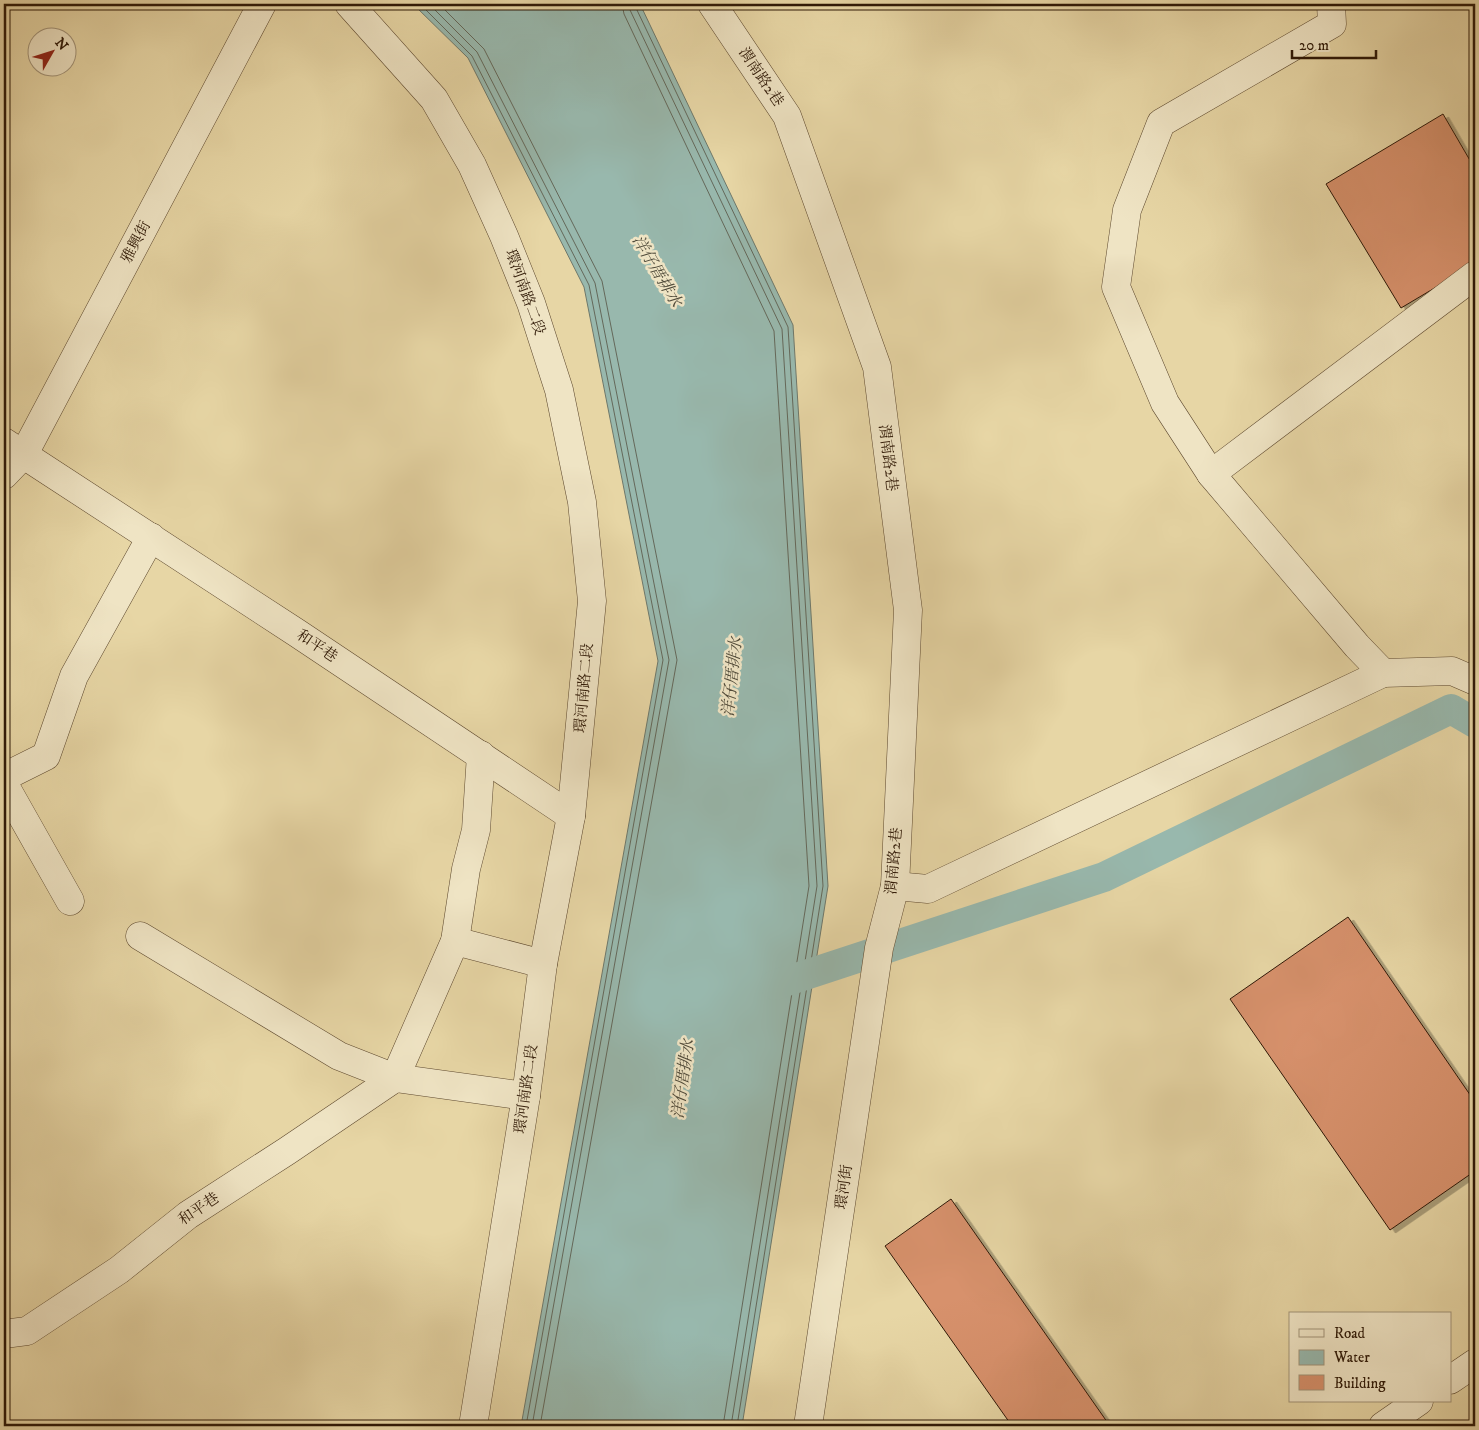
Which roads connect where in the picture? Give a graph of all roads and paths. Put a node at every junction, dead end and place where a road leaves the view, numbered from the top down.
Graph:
1 (262, 4) edge
2 (349, 4) edge
3 (712, 4) edge
4 (1331, 4) edge
5 (1475, 274) edge
6 (14, 448) edge
7 (1212, 474) junction
8 (4, 475) edge
9 (151, 537) junction
10 (1383, 673) junction
11 (1475, 681) edge
12 (482, 755) junction
13 (4, 777) edge
14 (4, 784) edge
15 (571, 816) junction
16 (895, 886) junction
17 (70, 901) dead end
18 (140, 936) dead end
19 (455, 941) junction
20 (879, 948) joint
21 (543, 964) junction
22 (395, 1078) junction
23 (526, 1096) junction
24 (4, 1334) edge
25 (1475, 1363) edge
26 (1452, 1379) edge
27 (1419, 1402) edge
28 (474, 1426) edge
29 (808, 1426) edge
30 (1383, 1426) edge

1 - 6 street, 雅興街
2 - 15 street, 環河南路二段
3 - 16 street, 渭南路2巷
4 - 7 street
5 - 7 street
6 - 8 street, 雅興街
6 - 9 street, 和平巷
7 - 10 street
9 - 12 street, 和平巷
9 - 13 street
10 - 11 street
10 - 16 street
12 - 15 street, 和平巷
12 - 19 street
14 - 17 street
15 - 21 street, 環河南路二段
16 - 20 street, 渭南路2巷
18 - 22 street
19 - 21 street
19 - 22 street
20 - 29 street, 環河街
21 - 23 street, 環河南路二段
22 - 23 street
22 - 24 street, 和平巷
23 - 28 street, 環河南路二段
25 - 26 street
27 - 30 street

